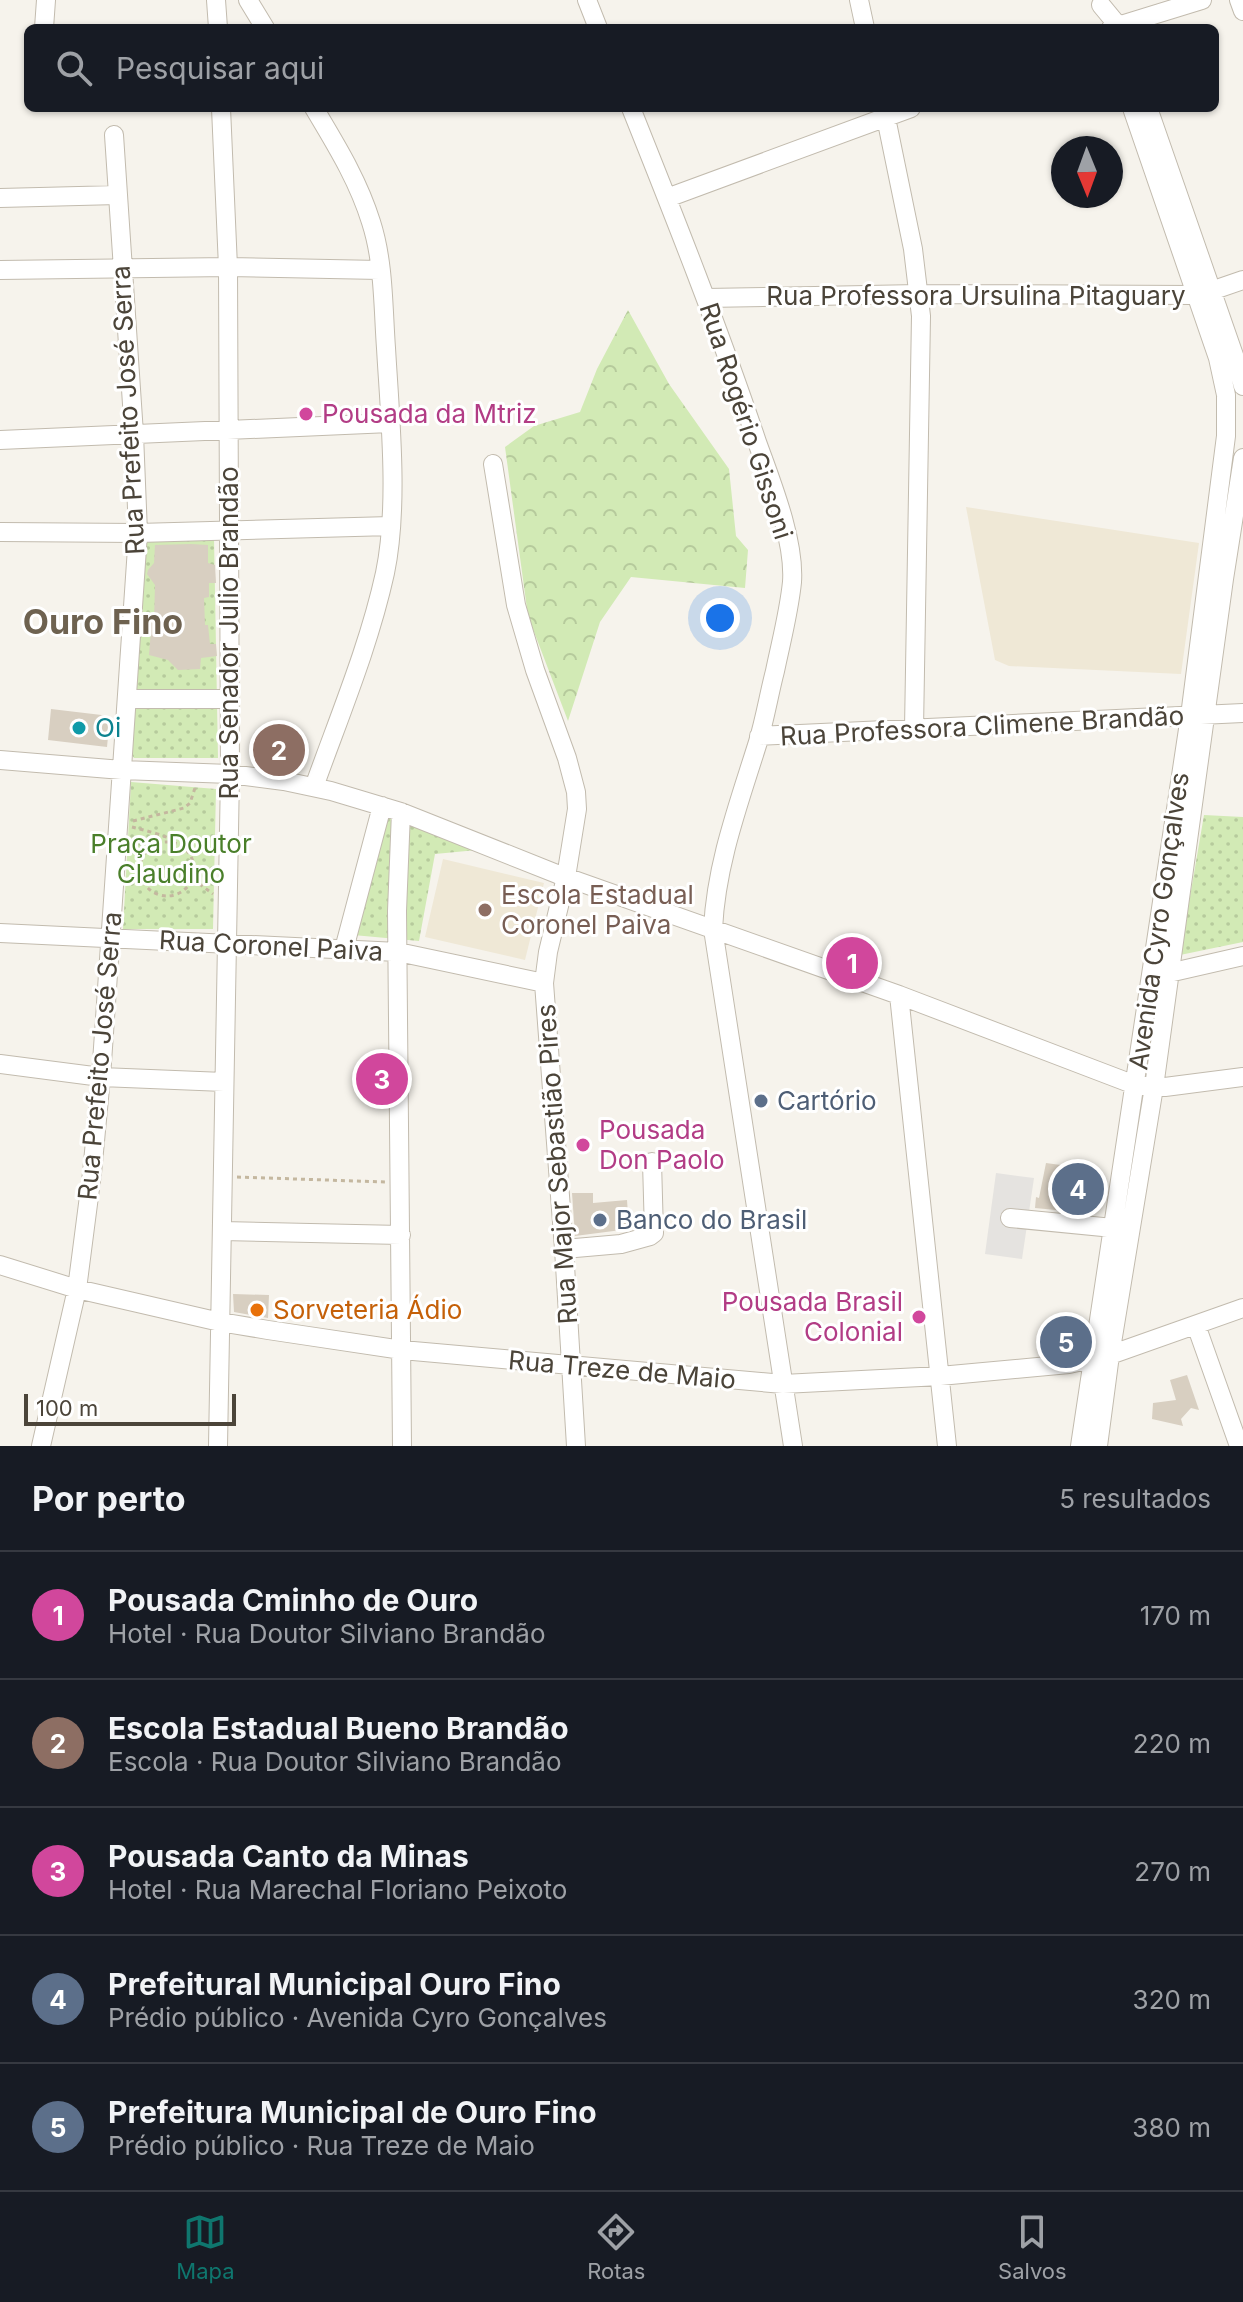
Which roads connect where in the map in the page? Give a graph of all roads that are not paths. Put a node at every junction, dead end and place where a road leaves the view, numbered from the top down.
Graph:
1 (46, 0) edge
2 (216, 0) edge
3 (248, 0) edge
4 (587, 0) edge
5 (859, 0) edge
6 (1202, 0) edge
7 (1239, 0) edge
8 (1100, 2) edge
9 (1243, 11) edge
10 (44, 24) edge
11 (218, 24) edge
12 (263, 24) edge
13 (596, 24) edge
14 (864, 24) edge
15 (1112, 24) edge
16 (1124, 24) edge
17 (221, 112) edge
18 (316, 112) edge
19 (633, 112) edge
20 (1134, 112) edge
21 (1149, 112) edge
22 (885, 113) edge
23 (114, 135) dead end
24 (1162, 174) junction
25 (118, 195) junction
26 (0, 198) edge
27 (667, 198) junction
28 (228, 267) junction
29 (122, 269) junction
30 (0, 270) edge
31 (380, 270) junction
32 (1243, 280) edge
33 (1203, 293) junction
34 (919, 294) junction
35 (706, 298) junction
36 (1243, 386) edge
37 (1234, 398) edge
38 (390, 423) junction
39 (228, 430) junction
40 (134, 434) junction
41 (0, 440) edge
42 (1243, 458) edge
43 (493, 464) dead end
44 (391, 526) junction
45 (229, 531) junction
46 (0, 532) edge
47 (138, 533) junction
48 (1217, 578) junction
49 (127, 699) junction
50 (230, 699) junction
51 (1243, 713) edge
52 (1198, 716) junction
53 (914, 729) junction
54 (759, 736) junction
55 (0, 760) edge
56 (122, 770) junction
57 (230, 774) junction
58 (314, 787) junction
59 (382, 806) junction
60 (401, 812) junction
61 (566, 877) junction
62 (713, 929) junction
63 (0, 933) edge
64 (111, 938) junction
65 (229, 943) junction
66 (344, 949) junction
67 (398, 952) junction
68 (1243, 956) edge
69 (1169, 973) junction
70 (1149, 977) junction
71 (544, 983) junction
72 (899, 995) junction
73 (0, 1064) edge
74 (101, 1077) junction
75 (1243, 1077) edge
76 (224, 1082) junction
77 (1145, 1086) junction
78 (652, 1162) dead end
79 (1010, 1218) dead end
80 (1113, 1228) junction
81 (222, 1231) junction
82 (401, 1235) junction
83 (564, 1249) junction
84 (0, 1265) edge
85 (77, 1289) junction
86 (1243, 1308) edge
87 (220, 1322) junction
88 (1196, 1325) junction
89 (402, 1350) junction
90 (1110, 1355) junction
91 (1091, 1360) junction
92 (570, 1365) junction
93 (940, 1376) junction
94 (783, 1384) junction
95 (41, 1446) edge
96 (218, 1446) edge
97 (402, 1446) edge
98 (576, 1446) edge
99 (793, 1446) edge
100 (947, 1446) edge
101 (1080, 1446) edge
102 (1098, 1446) edge
103 (1239, 1446) edge

1 - 10 street
2 - 11 street
3 - 12 street
4 - 13 street
5 - 14 street
6 - 16 street
7 - 9 street
8 - 15 street
17 - 28 street, Rua Senador Julio Brandão
18 - 31 street
19 - 27 street, Rua Rogério Gissoni
20 - 24 street
21 - 24 street
22 - 27 street
22 - 34 street
23 - 25 street, Rua Prefeito José Serra
24 - 33 street
25 - 26 street
25 - 29 street, Rua Prefeito José Serra
27 - 35 street, Rua Rogério Gissoni
28 - 29 street
28 - 31 street
28 - 39 street, Rua Senador Julio Brandão
29 - 30 street
29 - 40 street, Rua Prefeito José Serra
31 - 38 street
32 - 33 street, Rua Professora Ursulina Pitaguary
33 - 34 street, Rua Professora Ursulina Pitaguary
33 - 36 street
33 - 37 street, Avenida Cyro Gonçalves
34 - 35 street, Rua Professora Ursulina Pitaguary
34 - 53 street
35 - 54 street, Rua Rogério Gissoni
37 - 48 street, Avenida Cyro Gonçalves
38 - 39 street
38 - 44 street
39 - 40 street
39 - 45 street, Rua Senador Julio Brandão
40 - 41 street
40 - 47 street, Rua Prefeito José Serra
42 - 48 street, Avenida Cyro Gonçalves
43 - 61 street, Rua Major Sebastião Pires
44 - 45 street
44 - 58 street
45 - 47 street
45 - 50 street, Rua Senador Julio Brandão
46 - 47 street
47 - 49 street, Rua Prefeito José Serra
48 - 52 street, Avenida Cyro Gonçalves
49 - 50 street
49 - 56 street, Rua Prefeito José Serra
50 - 57 street, Rua Senador Julio Brandão
51 - 52 street, Rua Professora Climene Brandão
52 - 53 street, Rua Professora Climene Brandão
52 - 69 street, Avenida Cyro Gonçalves
52 - 70 street, Avenida Cyro Gonçalves
53 - 54 street, Rua Professora Climene Brandão
54 - 62 street, Rua Rogério Gissoni
55 - 56 street
56 - 57 street
56 - 64 street, Rua Prefeito José Serra
57 - 58 street
57 - 65 street, Rua Senador Julio Brandão
58 - 59 street
59 - 60 street
59 - 66 street
60 - 61 street
60 - 67 street
61 - 62 street
61 - 71 street, Rua Major Sebastião Pires
62 - 72 street
62 - 94 street, Rua Rogério Gissoni
63 - 64 street, Rua Coronel Paiva
64 - 65 street, Rua Coronel Paiva
64 - 74 street, Rua Prefeito José Serra
65 - 66 street, Rua Coronel Paiva
65 - 76 street, Rua Senador Julio Brandão
66 - 67 street, Rua Coronel Paiva
67 - 71 street, Rua Coronel Paiva
67 - 82 street
68 - 69 street
69 - 70 street
69 - 77 street, Avenida Cyro Gonçalves
70 - 77 street, Avenida Cyro Gonçalves
71 - 83 street, Rua Major Sebastião Pires
72 - 77 street
72 - 93 street
73 - 74 street
74 - 76 street
74 - 85 street, Rua Prefeito José Serra
75 - 77 street
76 - 81 street, Rua Senador Julio Brandão
77 - 80 street, Avenida Cyro Gonçalves
77 - 90 street, Avenida Cyro Gonçalves
78 - 83 street
79 - 80 street
80 - 91 street, Avenida Cyro Gonçalves
81 - 82 street
81 - 87 street, Rua Senador Julio Brandão
82 - 89 street
83 - 92 street, Rua Major Sebastião Pires
84 - 85 street, Rua Treze de Maio
85 - 87 street, Rua Treze de Maio
85 - 95 street, Rua Prefeito José Serra
86 - 88 street, Rua Treze de Maio
87 - 89 street, Rua Treze de Maio
87 - 96 street, Rua Senador Julio Brandão
88 - 90 street, Rua Treze de Maio
88 - 103 street
89 - 92 street, Rua Treze de Maio
89 - 97 street
90 - 91 street, Rua Treze de Maio
90 - 102 street, Avenida Cyro Gonçalves
91 - 93 street, Rua Treze de Maio
91 - 101 street, Avenida Cyro Gonçalves
92 - 94 street, Rua Treze de Maio
92 - 98 street, Rua Major Sebastião Pires
93 - 94 street, Rua Treze de Maio
93 - 100 street
94 - 99 street, Rua Rogério Gissoni

